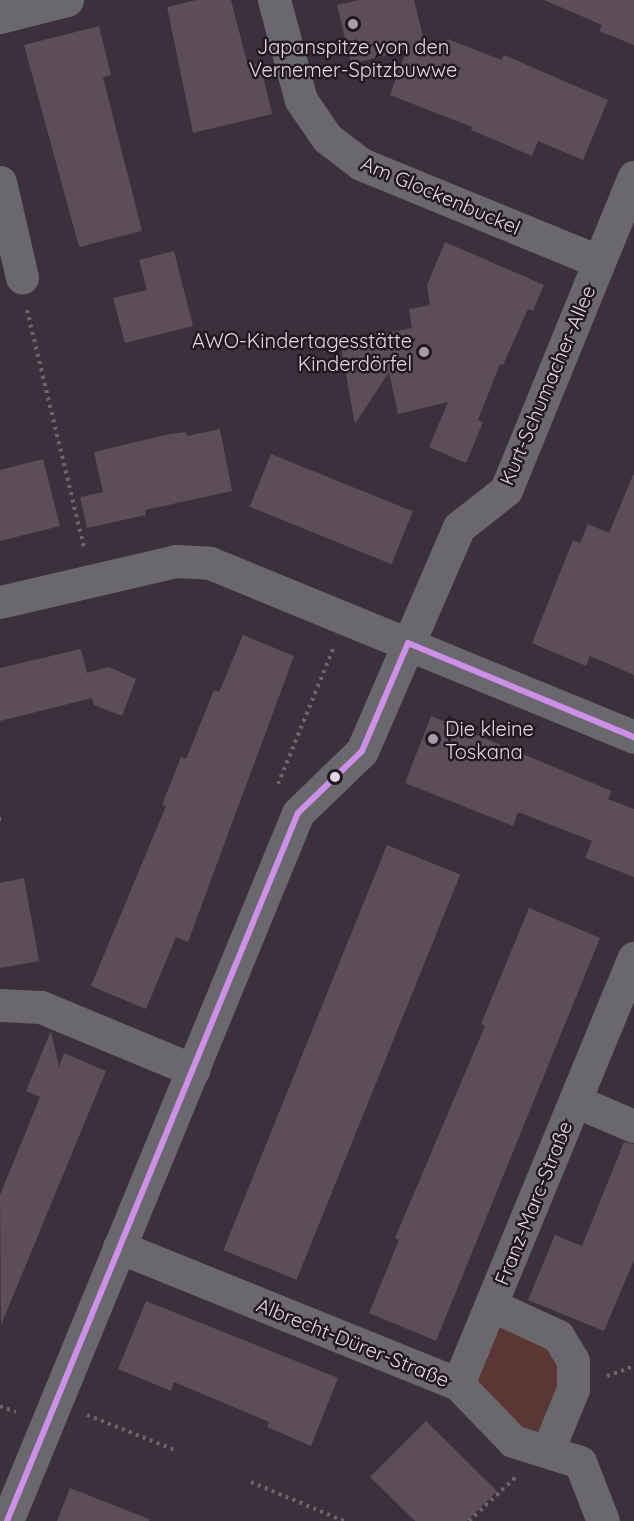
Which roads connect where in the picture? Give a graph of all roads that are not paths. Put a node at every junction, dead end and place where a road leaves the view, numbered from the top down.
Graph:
1 (67, 0) edge
2 (274, 0) edge
3 (0, 17) edge
4 (634, 177) edge
5 (0, 182) edge
6 (598, 261) junction
7 (22, 278) road end
8 (0, 602) edge
9 (408, 643) junction
10 (634, 737) edge
11 (634, 958) edge
12 (0, 1005) edge
13 (193, 1070) junction
14 (575, 1101) junction
15 (634, 1126) edge
16 (118, 1247) junction
17 (491, 1305) junction
18 (458, 1384) junction
19 (548, 1450) junction
20 (7, 1521) edge
21 (603, 1521) edge

1 - 3 street
2 - 6 street, Am Glockenbuckel
4 - 6 street, Kurt-Schumacher-Allee
5 - 7 street
6 - 9 street, Kurt-Schumacher-Allee
8 - 9 street
9 - 10 street
9 - 13 street, Kurt-Schumacher-Allee
11 - 14 street, Franz-Marc-Straße
12 - 13 street
13 - 16 street, Kurt-Schumacher-Allee
14 - 15 street, Franz-Marc-Straße
14 - 17 street, Franz-Marc-Straße
16 - 18 street, Albrecht-Dürer-Straße
16 - 20 street, Kurt-Schumacher-Allee
17 - 18 street, Franz-Marc-Straße
17 - 19 street, Franz-Marc-Straße
18 - 19 street, Albrecht-Dürer-Straße
19 - 21 street, Albrecht-Dürer-Straße

